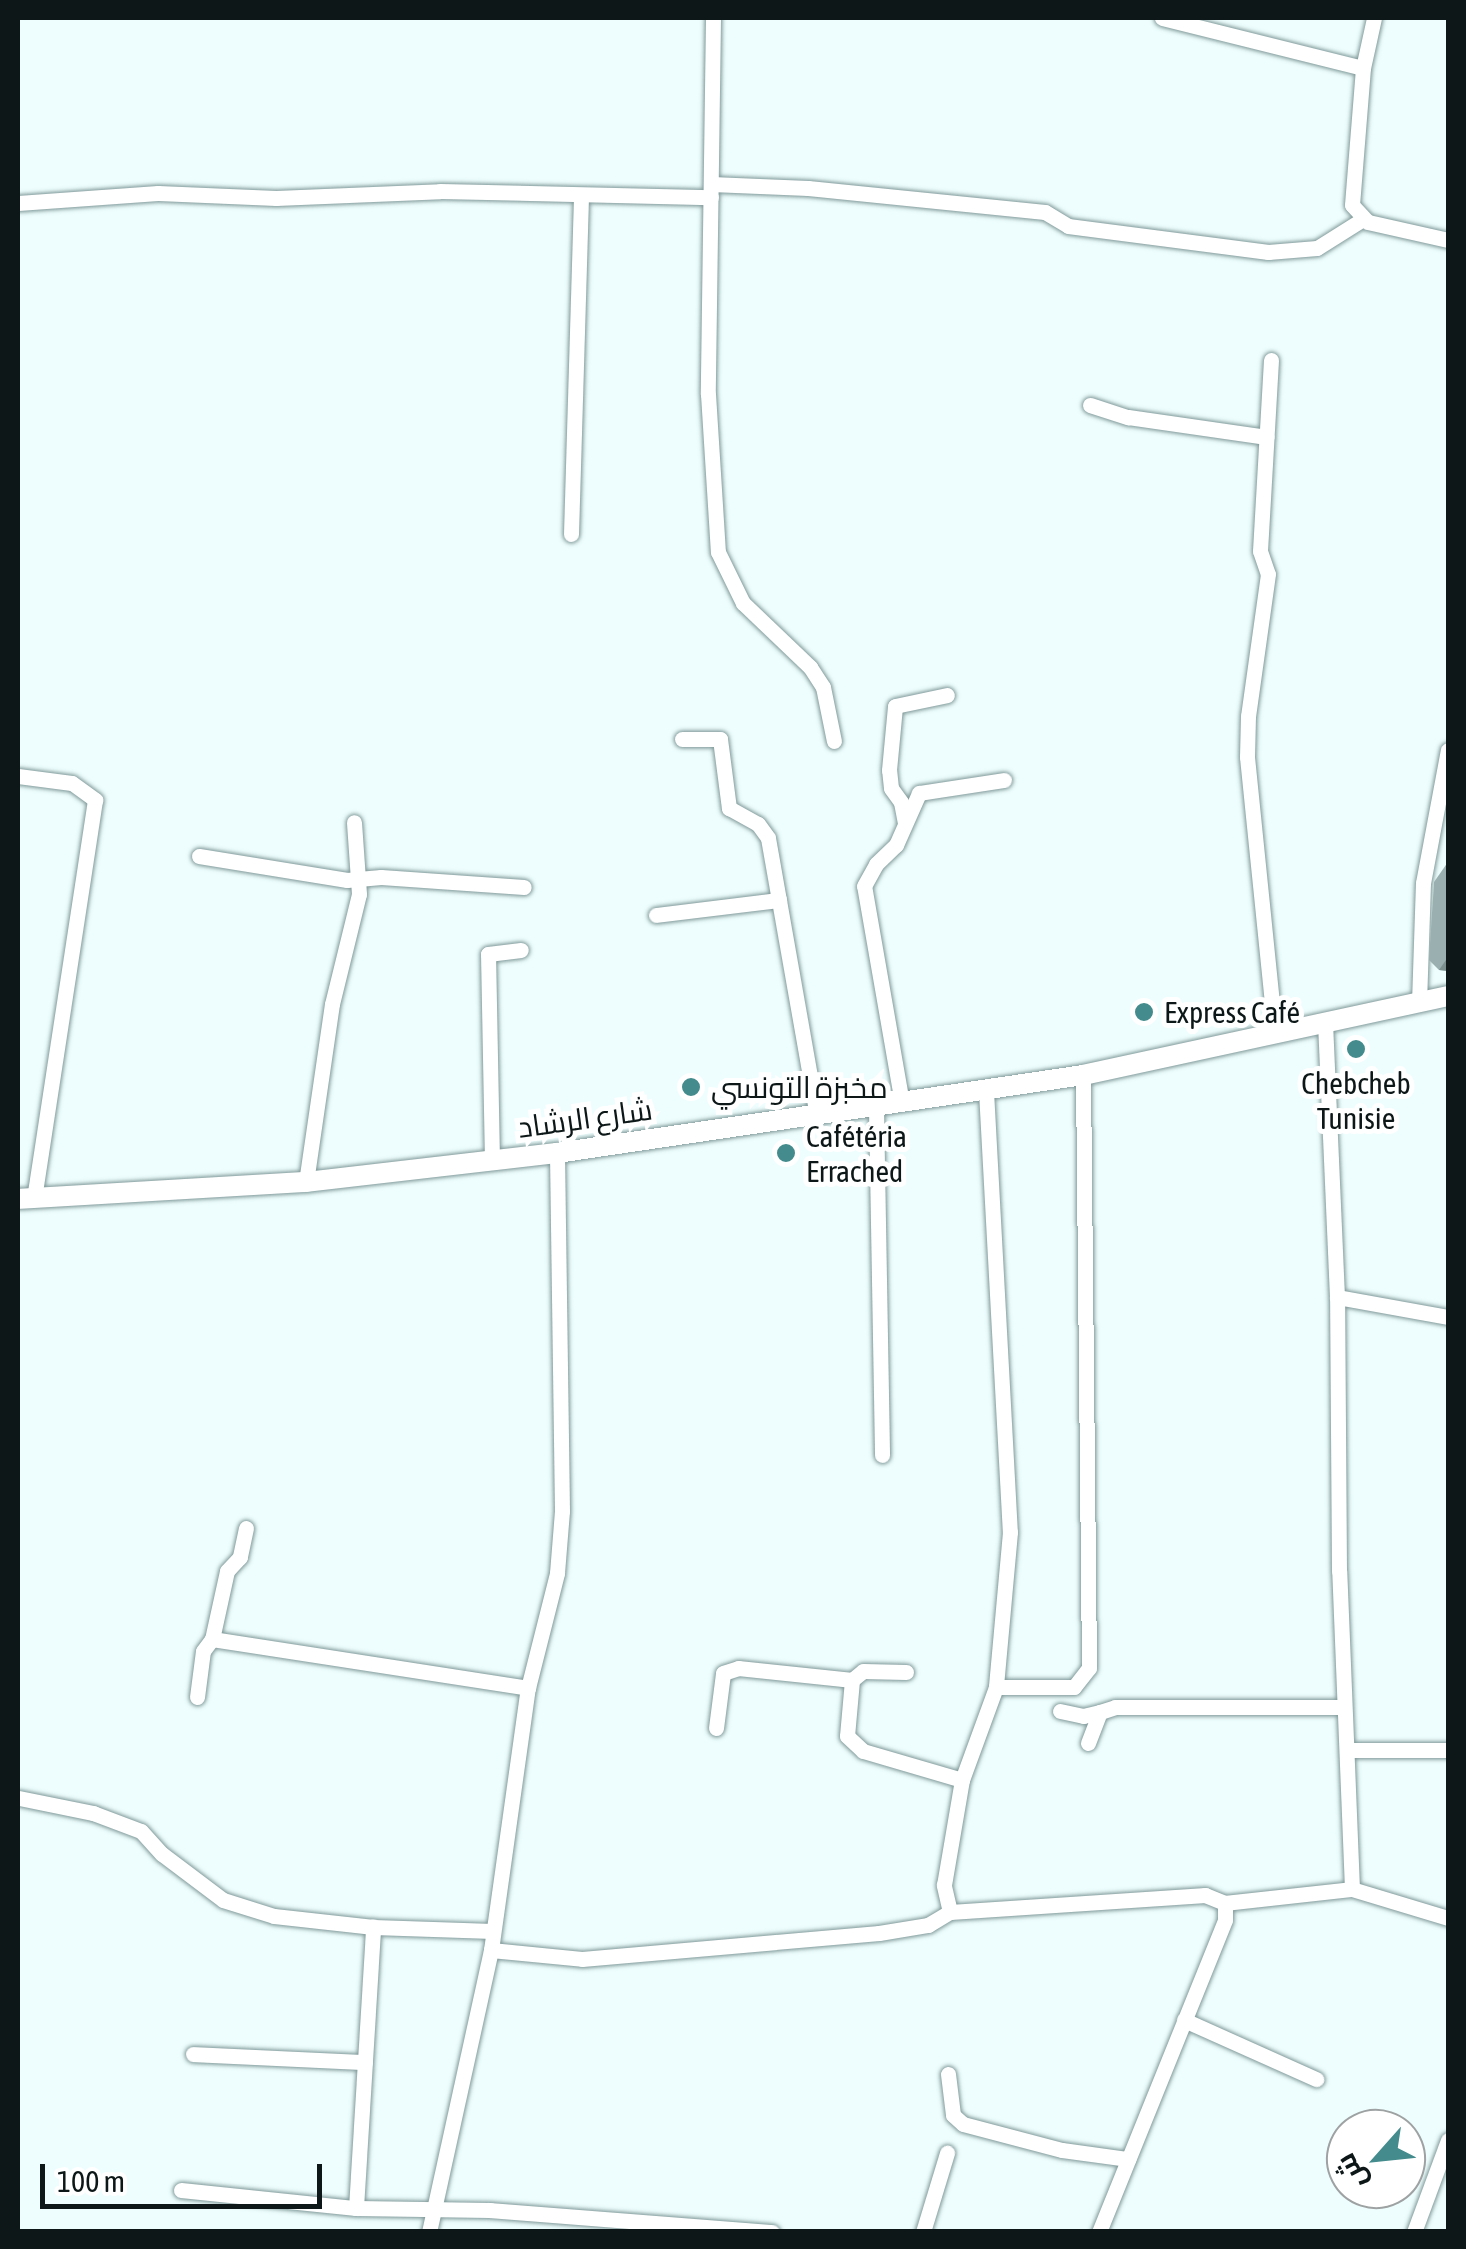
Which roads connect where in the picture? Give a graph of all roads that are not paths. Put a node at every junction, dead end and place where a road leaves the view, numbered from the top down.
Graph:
1 (714, 18) edge
2 (1162, 18) edge
3 (1374, 18) edge
4 (1363, 68) junction
5 (711, 191) junction
6 (581, 197) junction
7 (18, 202) edge
8 (1362, 218) junction
9 (1448, 240) edge
10 (1271, 360) dead end
11 (1090, 404) dead end
12 (1267, 436) junction
13 (572, 534) dead end
14 (947, 696) dead end
15 (682, 739) dead end
16 (834, 741) dead end
17 (1448, 750) edge
18 (18, 776) edge
19 (1004, 780) dead end
20 (354, 822) dead end
21 (906, 827) junction
22 (199, 856) dead end
23 (360, 881) junction
24 (524, 886) dead end
25 (779, 900) junction
26 (656, 915) dead end
27 (521, 950) dead end
28 (1448, 996) edge
29 (1419, 1003) junction
30 (1325, 1022) junction
31 (1274, 1034) junction
32 (1083, 1076) junction
33 (986, 1090) junction
34 (902, 1104) junction
35 (876, 1108) junction
36 (816, 1116) junction
37 (557, 1154) junction
38 (492, 1161) junction
39 (306, 1182) junction
40 (26, 1199) edge
41 (1337, 1297) junction
42 (1448, 1317) edge
43 (882, 1455) dead end
44 (246, 1528) dead end
45 (212, 1639) junction
46 (906, 1672) dead end
47 (852, 1680) junction
48 (996, 1687) junction
49 (528, 1688) junction
50 (196, 1697) dead end
51 (1344, 1707) junction
52 (1060, 1711) dead end
53 (1100, 1712) junction
54 (716, 1728) dead end
55 (1088, 1742) dead end
56 (1348, 1750) junction
57 (1448, 1750) edge
58 (962, 1780) junction
59 (19, 1798) edge
60 (1352, 1889) junction
61 (1225, 1903) junction
62 (950, 1912) junction
63 (1448, 1918) edge
64 (373, 1927) junction
65 (492, 1930) junction
66 (490, 1950) junction
67 (1184, 2020) junction
68 (192, 2054) dead end
69 (365, 2062) junction
70 (948, 2074) dead end
71 (1316, 2080) dead end
72 (1448, 2140) edge
73 (947, 2153) dead end
74 (1128, 2159) junction
75 (182, 2190) dead end
76 (356, 2208) junction
77 (434, 2210) junction
78 (429, 2232) edge
79 (772, 2232) edge
80 (923, 2232) edge
81 (1099, 2232) edge
82 (1414, 2232) edge

1 - 5 street
2 - 4 street
3 - 4 street
4 - 8 street
5 - 6 street
5 - 8 street
5 - 16 street
6 - 7 street
6 - 13 street
8 - 9 street
10 - 12 street
11 - 12 street
12 - 31 street
14 - 21 street
15 - 25 street
17 - 29 street
18 - 40 street
19 - 21 street
20 - 23 street
21 - 34 street
22 - 23 street
23 - 24 street
23 - 39 street
25 - 26 street
25 - 36 street
27 - 38 street
28 - 29 street, شارع الرشاد
29 - 30 street, شارع الرشاد
30 - 31 street, شارع الرشاد
30 - 41 street
31 - 32 street, شارع الرشاد
32 - 33 street, شارع الرشاد
32 - 48 street
33 - 34 street, شارع الرشاد
33 - 48 street
34 - 35 street, شارع الرشاد
35 - 36 street, شارع الرشاد
35 - 43 street
36 - 37 street, شارع الرشاد
37 - 38 street, شارع الرشاد
37 - 49 street
38 - 39 street, شارع الرشاد
39 - 40 street, شارع الرشاد
41 - 42 street
41 - 51 street
44 - 45 street
45 - 49 street
45 - 50 street
46 - 47 street
47 - 54 street
47 - 58 street
48 - 58 street
49 - 65 street
51 - 53 street
51 - 56 street
52 - 53 street
53 - 55 street
56 - 57 street
56 - 60 street
58 - 62 street
59 - 64 street
60 - 61 street
60 - 63 street
61 - 62 street
61 - 67 street
62 - 66 street
64 - 65 street
64 - 69 street
65 - 66 street
66 - 77 street
67 - 71 street
67 - 74 street
68 - 69 street
69 - 76 street
70 - 74 street
72 - 82 street
73 - 80 street
74 - 81 street
75 - 76 street
76 - 77 street
77 - 78 street
77 - 79 street

